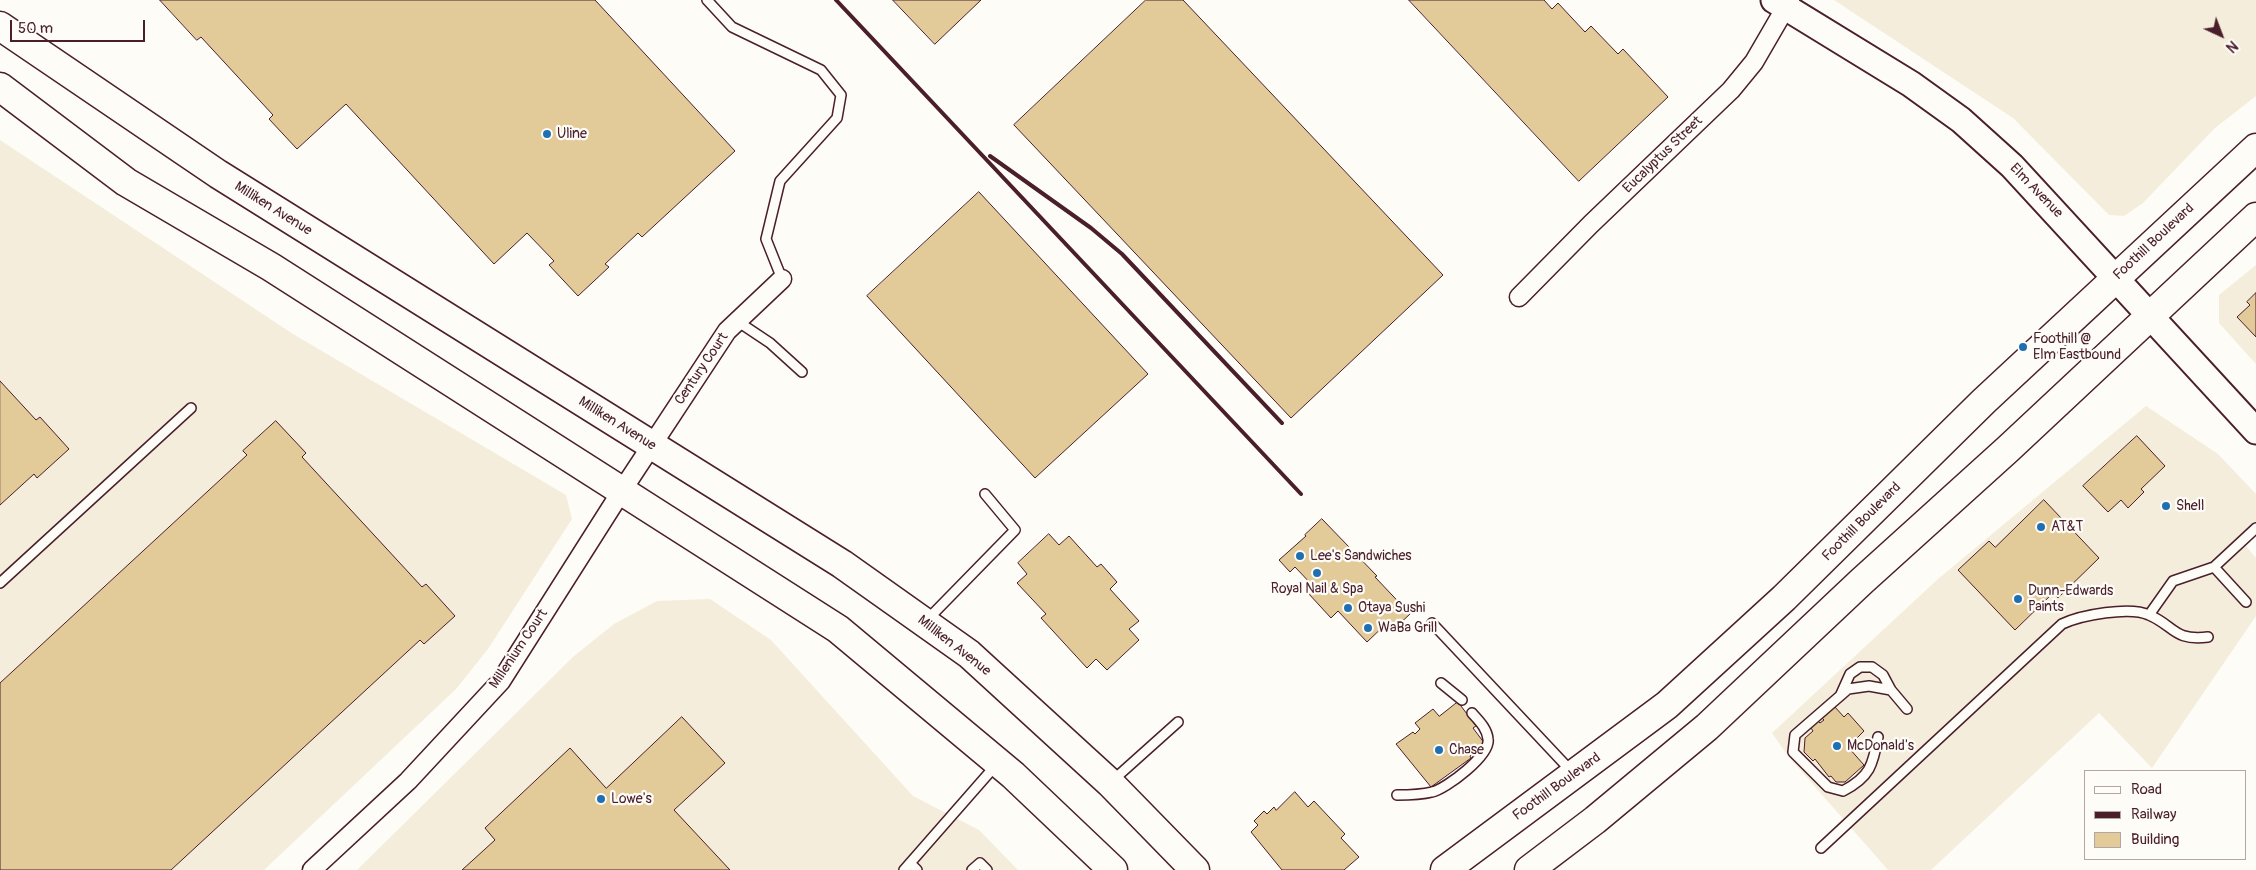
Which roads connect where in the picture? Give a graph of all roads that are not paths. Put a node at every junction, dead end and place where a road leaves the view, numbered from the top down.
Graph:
1 (707, 0) edge
2 (1783, 2) edge
3 (0, 26) edge
4 (0, 87) edge
5 (2256, 148) edge
6 (2256, 217) edge
7 (782, 279) joint
8 (2114, 279) junction
9 (1519, 297) dead end
10 (2149, 316) junction
11 (737, 321) junction
12 (802, 372) dead end
13 (191, 408) dead end
14 (2256, 430) edge
15 (651, 445) junction
16 (621, 492) junction
17 (985, 494) dead end
18 (2256, 528) edge
19 (2214, 567) junction
20 (0, 583) edge
21 (2246, 602) dead end
22 (2148, 615) junction
23 (924, 623) junction
24 (1432, 623) dead end
25 (2208, 637) dead end
26 (1441, 683) dead end
27 (1891, 690) junction
28 (1840, 695) junction
29 (1462, 700) dead end
30 (1908, 709) dead end
31 (1472, 713) dead end
32 (1178, 722) dead end
33 (1878, 737) dead end
34 (998, 763) junction
35 (1574, 774) junction
36 (1110, 783) junction
37 (1397, 795) dead end
38 (1821, 848) dead end
39 (910, 862) junction
40 (312, 870) edge
41 (904, 870) edge
42 (918, 870) edge
43 (972, 870) edge
44 (987, 870) edge
45 (1113, 870) edge
46 (1195, 870) edge
47 (1445, 870) edge
48 (1529, 870) edge

1 - 7 lane
2 - 8 street, Elm Avenue
2 - 9 street, Eucalyptus Street
3 - 15 main road, Milliken Avenue
4 - 16 main road
5 - 8 main road, Foothill Boulevard
6 - 10 main road
7 - 11 street, Century Court
8 - 10 street, Elm Avenue
8 - 35 main road, Foothill Boulevard
10 - 14 street, Elm Avenue
10 - 48 main road
11 - 12 lane
11 - 15 street, Century Court
13 - 20 lane
15 - 16 street, Millenium Court
15 - 23 main road, Milliken Avenue
16 - 34 main road
16 - 40 street, Millenium Court
17 - 23 lane
18 - 19 lane
19 - 21 lane
19 - 22 lane
22 - 25 lane
22 - 38 lane
23 - 36 main road, Milliken Avenue
24 - 35 lane
26 - 29 lane
27 - 28 lane
27 - 28 lane
27 - 30 lane
28 - 33 lane
31 - 37 lane
32 - 36 lane
34 - 39 lane
34 - 45 main road
35 - 47 main road, Foothill Boulevard
36 - 46 main road, Milliken Avenue
39 - 41 lane
39 - 42 lane
43 - 44 lane

